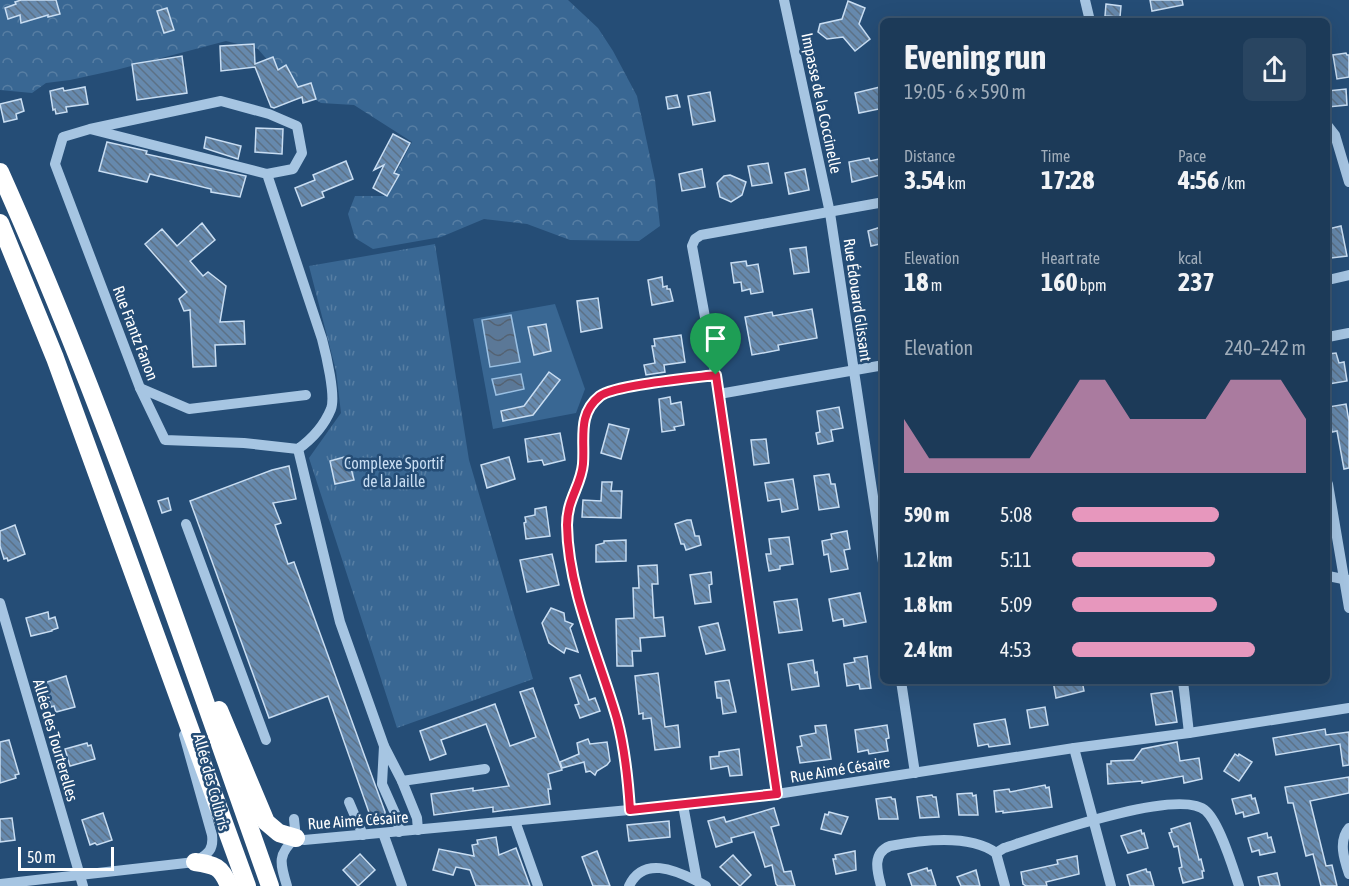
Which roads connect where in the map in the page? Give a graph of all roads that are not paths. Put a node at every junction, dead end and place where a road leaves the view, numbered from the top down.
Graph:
1 (784, 0) edge
2 (1085, 0) edge
3 (1089, 18) edge
4 (90, 129) junction
5 (1330, 129) edge
6 (0, 172) edge
7 (267, 174) junction
8 (1349, 182) edge
9 (880, 203) edge
10 (830, 213) junction
11 (0, 222) edge
12 (1349, 275) edge
13 (1330, 279) edge
14 (1349, 333) edge
15 (1330, 337) edge
16 (880, 365) edge
17 (853, 370) junction
18 (716, 375) junction
19 (140, 388) junction
20 (719, 394) junction
21 (306, 395) dead end
22 (298, 449) junction
23 (1330, 495) edge
24 (186, 524) dead end
25 (880, 543) edge
26 (1330, 576) edge
27 (1346, 580) edge
28 (1, 607) edge
29 (1349, 608) edge
30 (149, 617) junction
31 (186, 648) junction
32 (901, 684) edge
33 (1183, 684) edge
34 (1349, 708) edge
35 (1189, 733) junction
36 (266, 740) dead end
37 (384, 746) junction
38 (1074, 748) junction
39 (485, 769) dead end
40 (915, 773) junction
41 (402, 781) junction
42 (777, 794) junction
43 (349, 802) dead end
44 (684, 805) junction
45 (630, 810) junction
46 (294, 819) dead end
47 (1092, 819) junction
48 (515, 821) junction
49 (1349, 828) edge
50 (418, 830) junction
51 (399, 832) junction
52 (383, 833) junction
53 (363, 835) junction
54 (296, 838) junction
55 (996, 853) junction
56 (195, 862) junction
57 (1349, 873) edge
58 (82, 881) edge
59 (701, 883) edge
60 (0, 884) edge
61 (229, 886) edge
62 (247, 886) edge
63 (270, 886) edge
64 (287, 886) edge
65 (402, 886) edge
66 (538, 886) edge
67 (629, 886) edge
68 (881, 886) edge
69 (1005, 886) edge
70 (1111, 886) edge
71 (1239, 886) edge

1 - 10 street, Impasse de la Coccinelle
2 - 3 street
4 - 7 street
4 - 7 street, Rue Frantz Fanon
4 - 19 street, Rue Frantz Fanon
5 - 8 street
6 - 31 highway
7 - 22 street
9 - 10 street
10 - 17 street, Rue Édouard Glissant
10 - 18 street
11 - 30 highway
12 - 13 street
14 - 15 street
16 - 17 street
17 - 20 street
17 - 25 street, Rue Édouard Glissant
18 - 20 street
18 - 45 street
19 - 21 street
19 - 22 street, Rue Frantz Fanon
20 - 42 street
22 - 37 street
23 - 27 street
24 - 36 street
26 - 27 street
27 - 29 street
28 - 58 street, Allée des Tourterelles
30 - 56 street, Allée des Colibris
30 - 62 highway
31 - 54 highway
31 - 63 highway
32 - 40 street
33 - 35 street
34 - 35 street, Rue Aimé Césaire
35 - 38 street, Rue Aimé Césaire
37 - 41 street
37 - 51 street
38 - 40 street, Rue Aimé Césaire
38 - 47 street
39 - 41 street
40 - 42 street, Rue Aimé Césaire
41 - 50 street
42 - 44 street, Rue Aimé Césaire
43 - 53 street
44 - 45 street, Rue Aimé Césaire
44 - 59 street
45 - 48 street, Rue Aimé Césaire
46 - 54 street
47 - 55 street
47 - 70 street
47 - 71 street
48 - 50 street, Rue Aimé Césaire
48 - 66 street
49 - 57 street
50 - 51 street, Rue Aimé Césaire
51 - 52 street, Rue Aimé Césaire
52 - 53 street, Rue Aimé Césaire
52 - 65 street
53 - 54 street, Rue Aimé Césaire
54 - 64 street
55 - 68 street
55 - 69 street
56 - 58 street
56 - 61 highway
58 - 60 street
59 - 67 street

